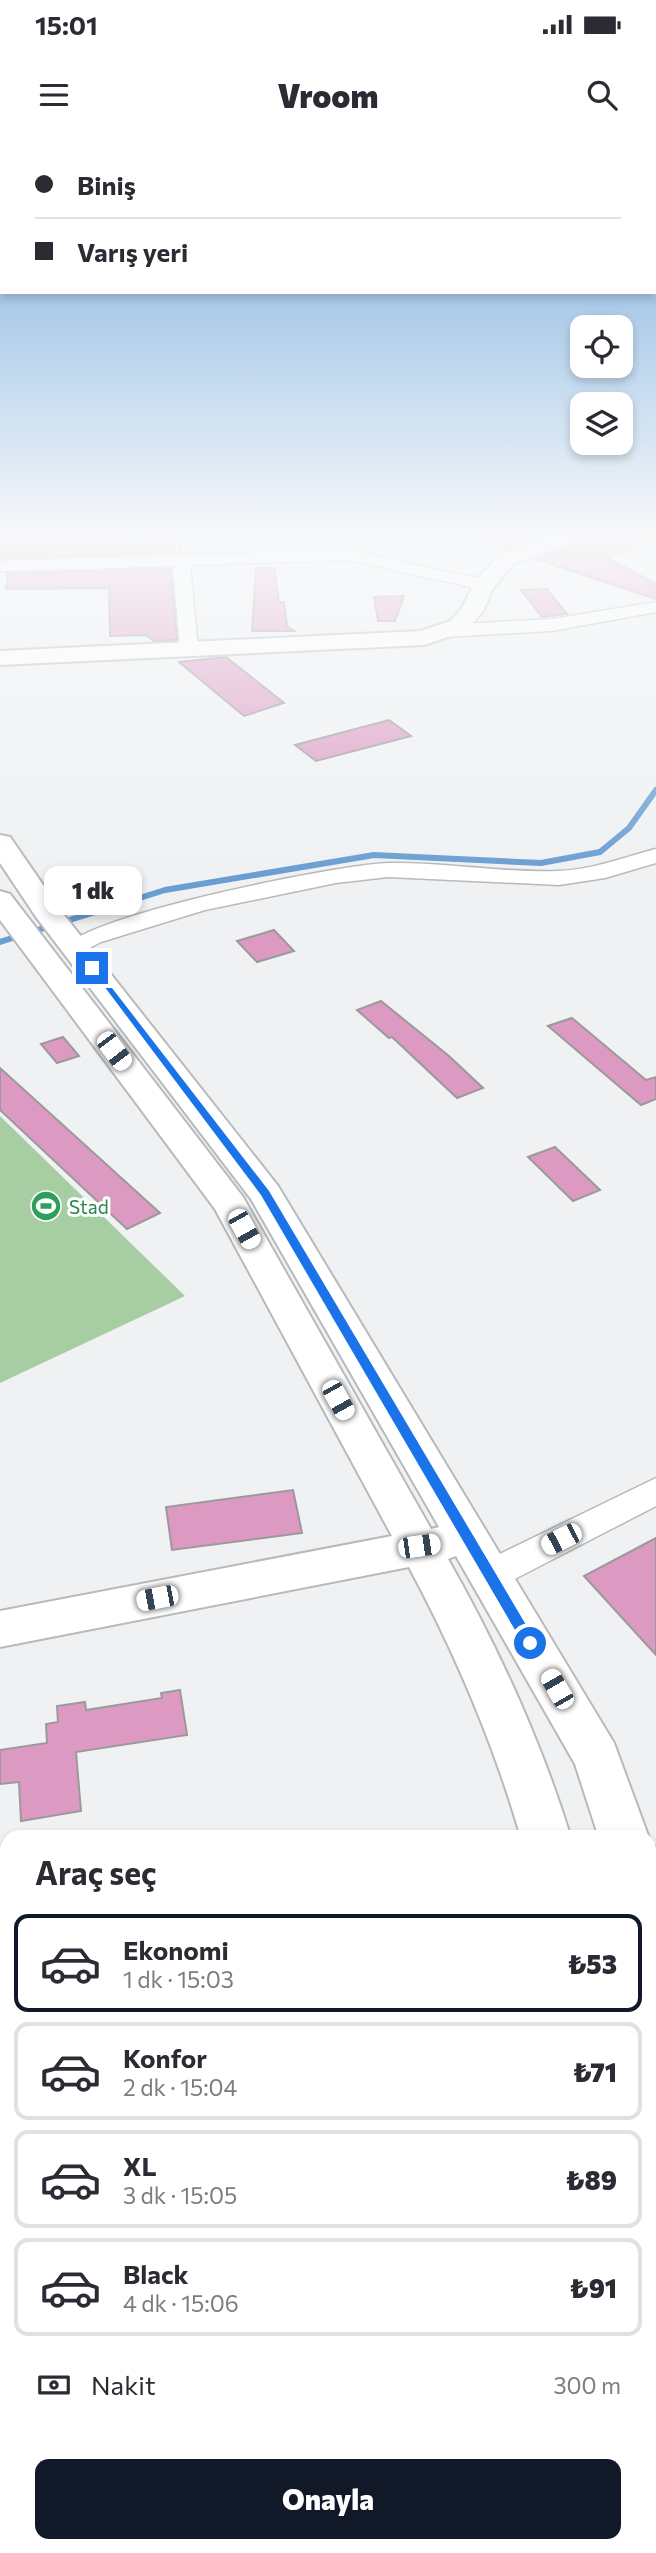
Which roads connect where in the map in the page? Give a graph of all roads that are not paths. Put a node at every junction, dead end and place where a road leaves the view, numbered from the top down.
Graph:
1 (155, 651) edge
2 (0, 658) edge
3 (0, 843) edge
4 (656, 856) edge
5 (0, 900) edge
6 (49, 933) junction
7 (656, 1491) edge
8 (419, 1546) junction
9 (479, 1557) junction
10 (0, 1629) edge
11 (544, 1830) edge
12 (621, 1830) edge

1 - 2 street
3 - 6 street
4 - 6 street
5 - 6 street
6 - 8 street
6 - 9 street
7 - 9 street
8 - 9 street
8 - 10 street
8 - 11 street
9 - 12 street

